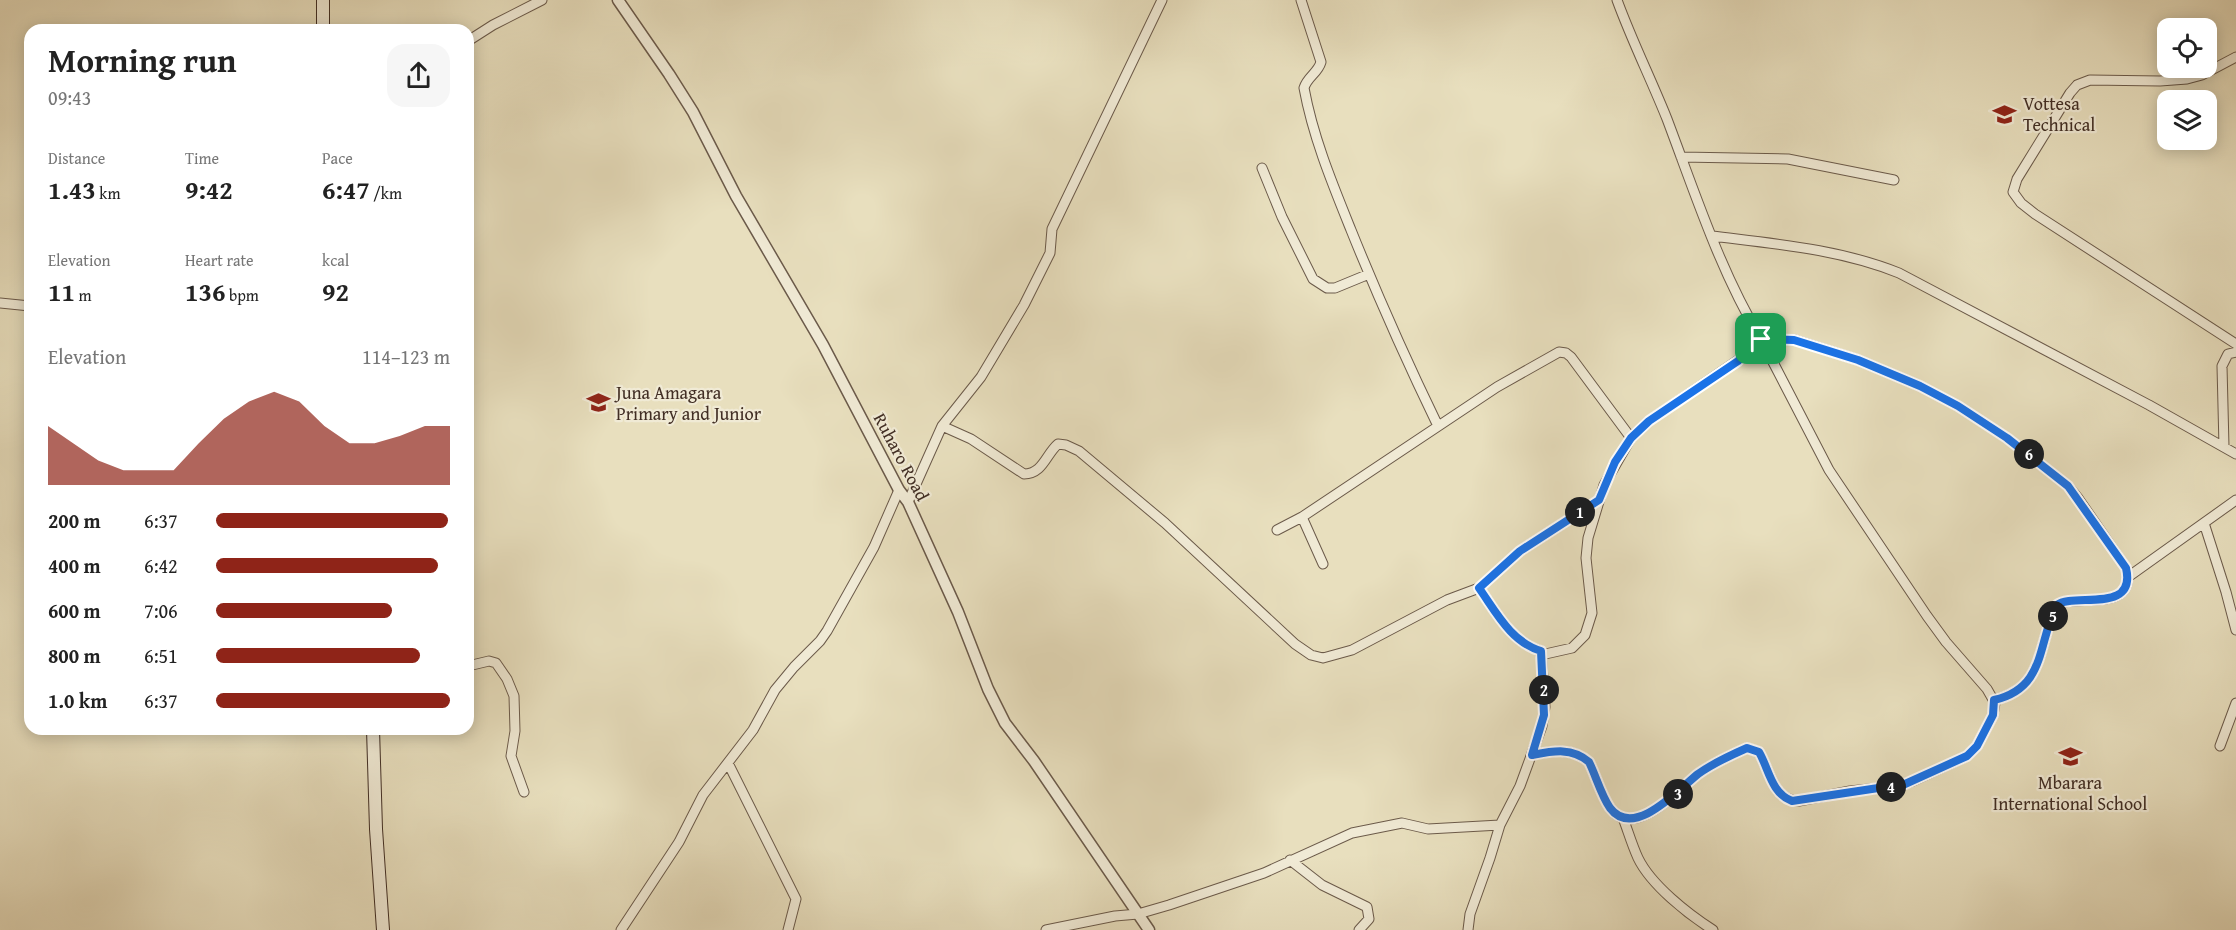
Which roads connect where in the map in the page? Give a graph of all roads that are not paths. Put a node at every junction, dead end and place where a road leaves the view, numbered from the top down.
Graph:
1 (323, 0) edge
2 (542, 0) edge
3 (618, 0) edge
4 (1162, 0) edge
5 (1301, 0) edge
6 (1617, 0) edge
7 (323, 24) edge
8 (474, 37) edge
9 (2236, 57) edge
10 (1681, 157) junction
11 (1262, 168) dead end
12 (1894, 180) dead end
13 (1712, 236) junction
14 (1369, 274) junction
15 (0, 303) edge
16 (24, 305) edge
17 (1761, 339) junction
18 (2236, 345) edge
19 (2236, 352) edge
20 (942, 426) junction
21 (1438, 426) junction
22 (1631, 438) junction
23 (2224, 447) junction
24 (2236, 454) edge
25 (899, 490) junction
26 (1599, 500) junction
27 (2236, 500) edge
28 (908, 502) junction
29 (1302, 516) junction
30 (2204, 524) junction
31 (1277, 530) dead end
32 (1323, 564) dead end
33 (2128, 577) junction
34 (1479, 588) junction
35 (2236, 630) edge
36 (1541, 655) junction
37 (474, 665) edge
38 (1994, 700) junction
39 (2236, 703) edge
40 (373, 735) edge
41 (2220, 746) dead end
42 (1532, 755) junction
43 (728, 763) junction
44 (524, 792) dead end
45 (1623, 818) junction
46 (1500, 825) junction
47 (1290, 860) junction
48 (1138, 914) junction
49 (383, 930) edge
50 (621, 930) edge
51 (788, 930) edge
52 (1046, 930) edge
53 (1149, 930) edge
54 (1359, 930) edge
55 (1467, 930) edge
56 (1713, 930) edge

1 - 7 main road
2 - 8 street
3 - 25 street, Ruharo Road
4 - 20 street
5 - 14 street
6 - 10 street
9 - 18 street
10 - 12 street
10 - 13 street
11 - 14 street
13 - 17 street
13 - 23 street
14 - 21 street
15 - 16 street
17 - 22 street
17 - 33 street
17 - 38 street
19 - 23 street
20 - 28 street
20 - 34 street
21 - 22 street
21 - 29 street
22 - 26 street
23 - 24 street
25 - 28 street, Ruharo Road
25 - 43 street
26 - 34 street
26 - 36 street
27 - 30 street
28 - 48 street, Ruharo Road
29 - 31 street
29 - 32 street
30 - 33 street
30 - 35 street
33 - 38 street
34 - 36 street
36 - 42 street
37 - 44 street
38 - 45 street
39 - 41 street
40 - 49 main road
42 - 45 street
42 - 46 street
43 - 50 street
43 - 51 street
45 - 56 street
46 - 47 street
46 - 55 street
47 - 48 street
47 - 54 street
48 - 52 street
48 - 53 street, Ruharo Road

